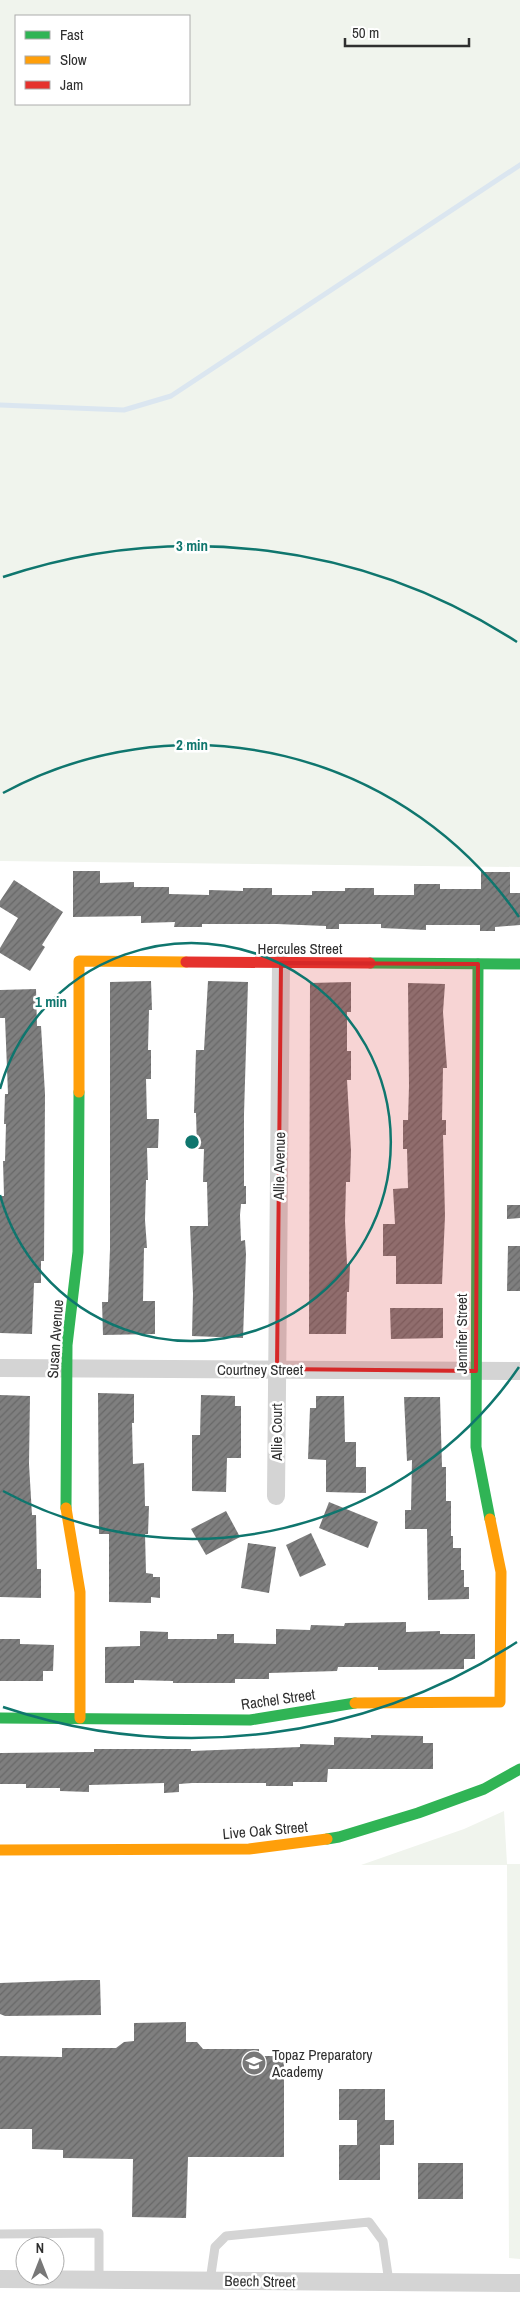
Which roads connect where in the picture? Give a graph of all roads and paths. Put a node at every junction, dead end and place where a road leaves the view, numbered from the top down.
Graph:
1 (80, 961) joint
2 (281, 963) junction
3 (478, 964) junction
4 (520, 964) edge
5 (0, 1368) edge
6 (66, 1368) junction
7 (276, 1369) junction
8 (476, 1371) junction
9 (520, 1371) edge
10 (276, 1496) dead end
11 (500, 1702) joint
12 (0, 1718) edge
13 (80, 1718) junction
14 (520, 1769) edge
15 (0, 1850) edge
16 (0, 2234) edge
17 (0, 2279) edge
18 (99, 2280) junction
19 (210, 2281) junction
20 (389, 2282) junction
21 (520, 2283) edge

1 - 2 street, Hercules Street
1 - 6 street, Susan Avenue
2 - 3 street, Hercules Street
2 - 7 street, Allie Avenue
3 - 4 street, Hercules Street
3 - 8 street, Jennifer Street
5 - 6 street, Courtney Street
6 - 7 street, Courtney Street
6 - 13 street, Susan Avenue
7 - 8 street, Courtney Street
7 - 10 street, Allie Court
8 - 9 street, Courtney Street
8 - 11 street, Jennifer Street
11 - 13 street, Rachel Street
12 - 13 street, Rachel Street
14 - 15 street, Live Oak Street
16 - 18 lane
17 - 18 street, Beech Street
18 - 19 street, Beech Street
19 - 20 street, Beech Street
19 - 20 lane
20 - 21 street, Beech Street

